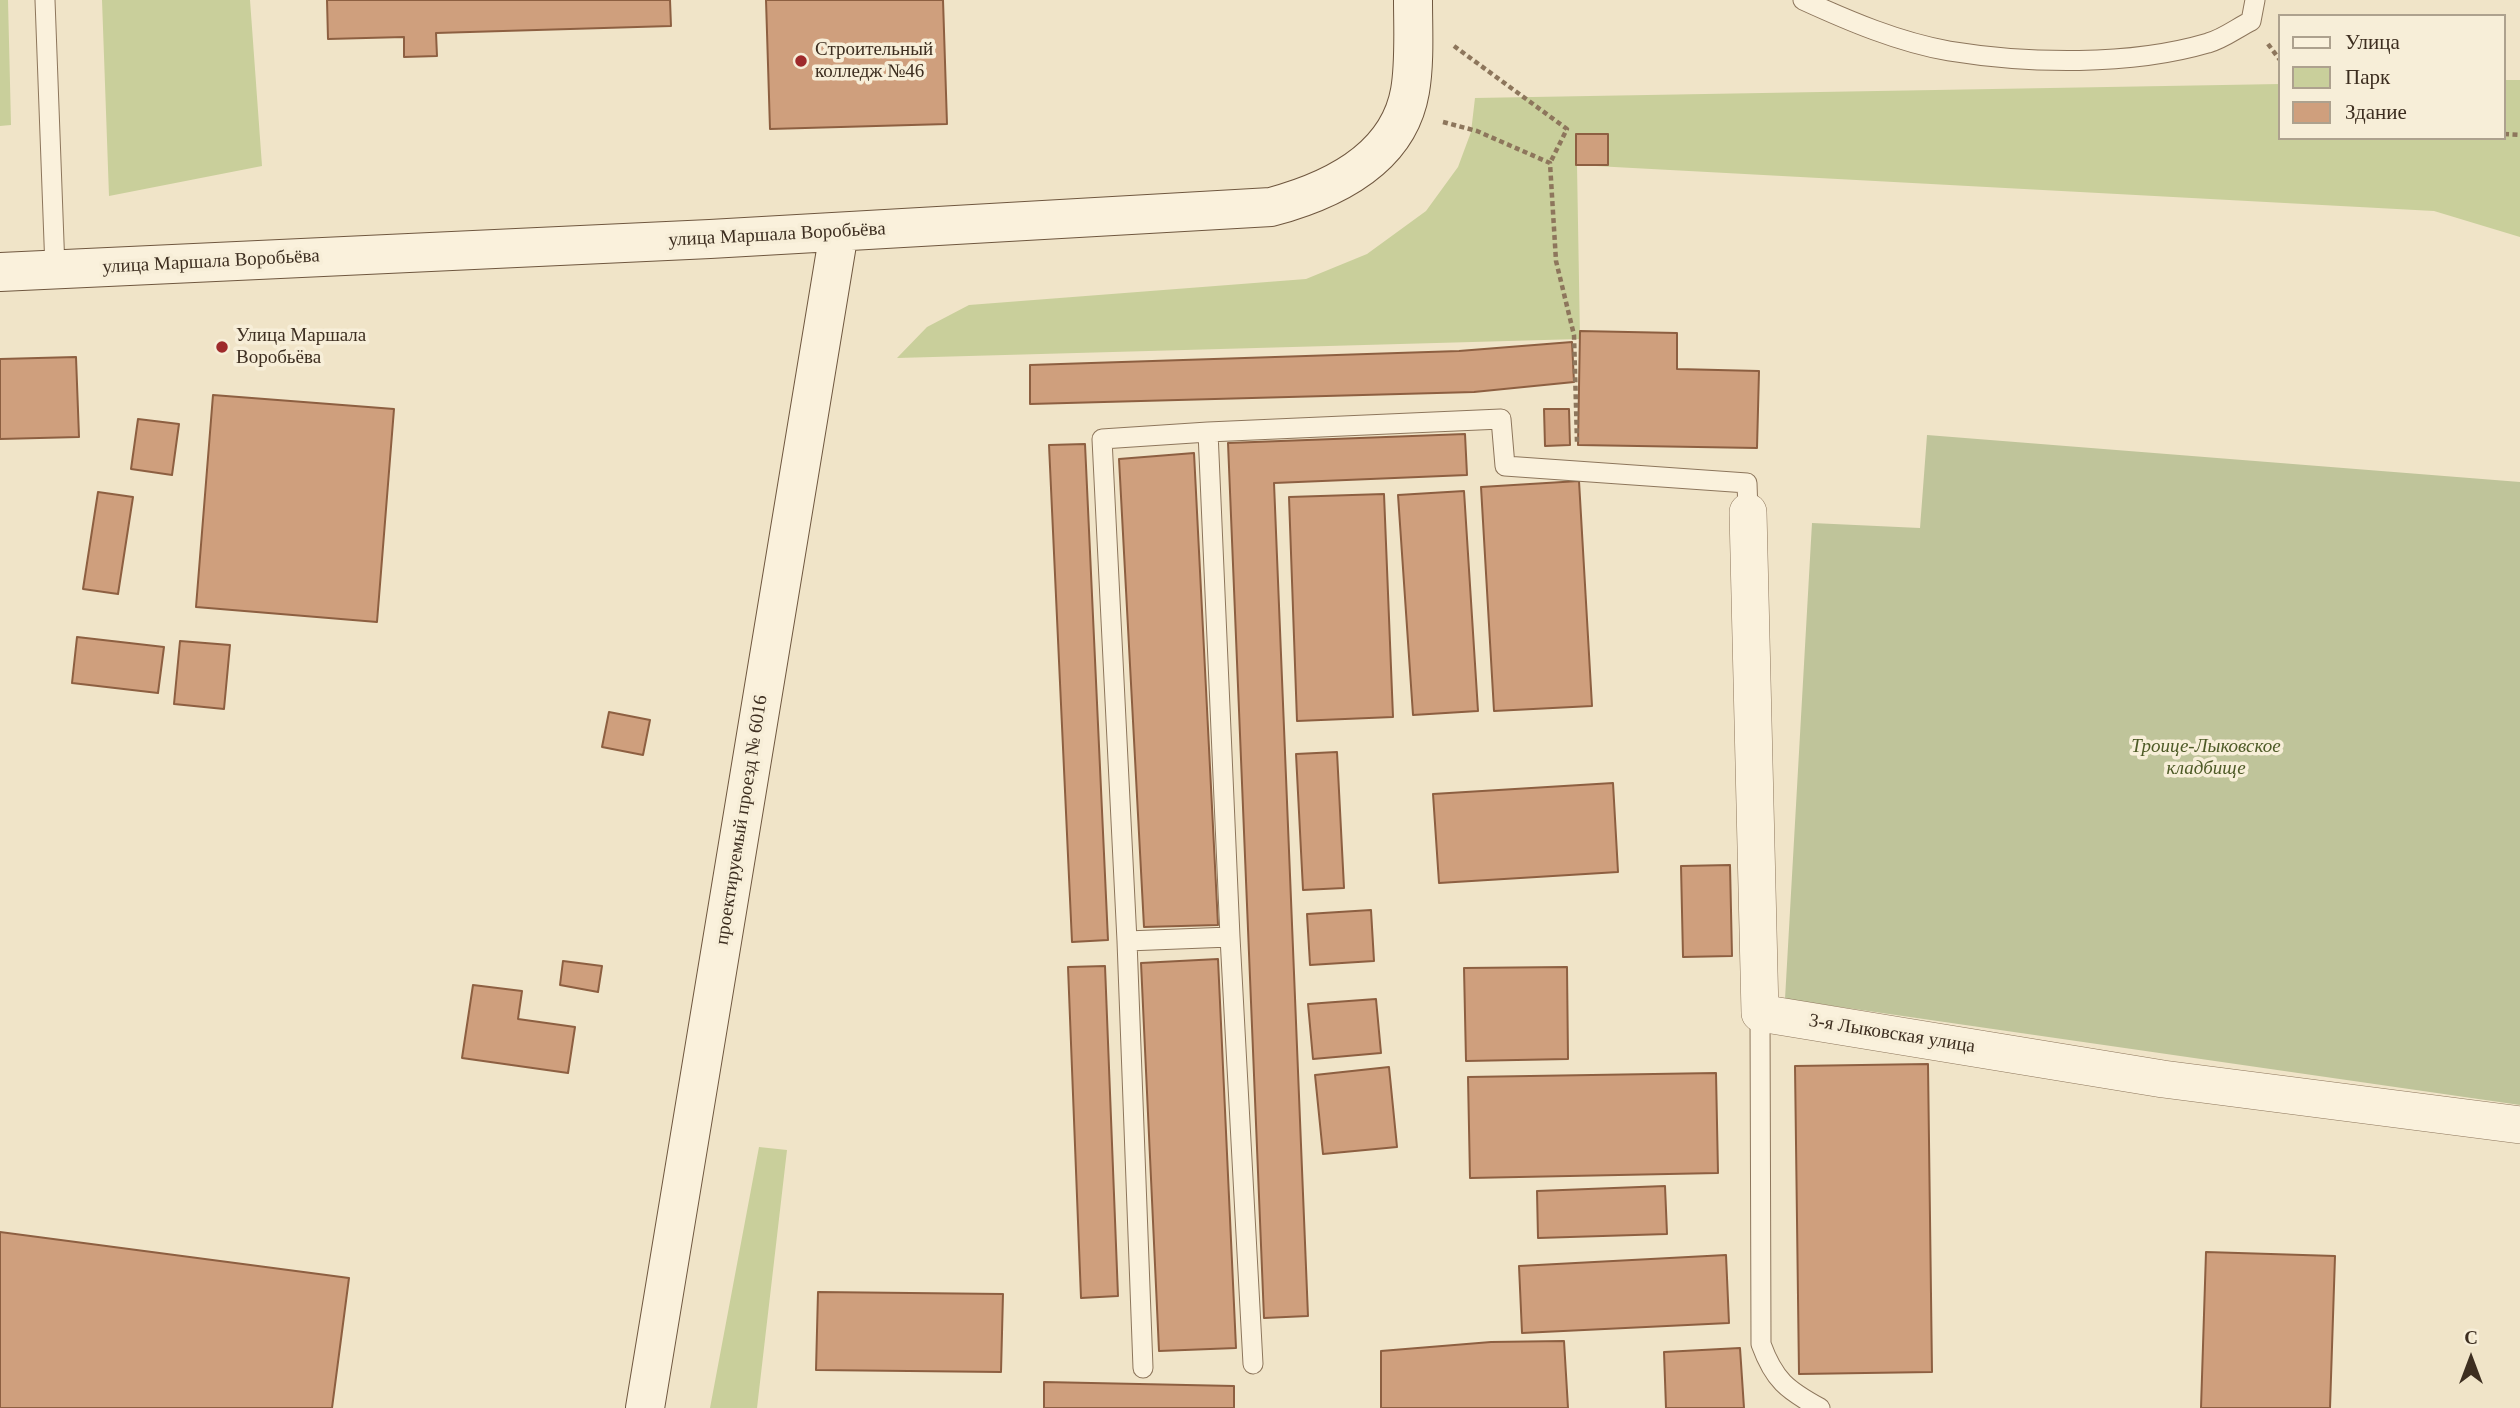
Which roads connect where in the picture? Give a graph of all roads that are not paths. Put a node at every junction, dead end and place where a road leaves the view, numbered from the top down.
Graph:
1 (45, 0) edge
2 (1803, 0) edge
3 (2255, 0) edge
4 (1413, 8) edge
5 (839, 232) junction
6 (55, 269) junction
7 (0, 272) edge
8 (1208, 432) junction
9 (1748, 512) joint
10 (1230, 937) junction
11 (1127, 941) junction
12 (1760, 1013) junction
13 (2520, 1125) edge
14 (1253, 1364) dead end
15 (1143, 1368) dead end
16 (645, 1408) edge
17 (1820, 1408) edge

1 - 6 lane
2 - 3 lane
4 - 5 main road, улица Маршала Воробьёва
5 - 6 main road, улица Маршала Воробьёва
5 - 16 main road, проектируемый проезд № 6016
6 - 7 main road, улица Маршала Воробьёва
8 - 9 lane
8 - 10 lane
8 - 11 lane
9 - 12 street
10 - 11 lane
10 - 14 lane
11 - 15 lane
12 - 13 street, 3-я Лыковская улица
12 - 17 lane

